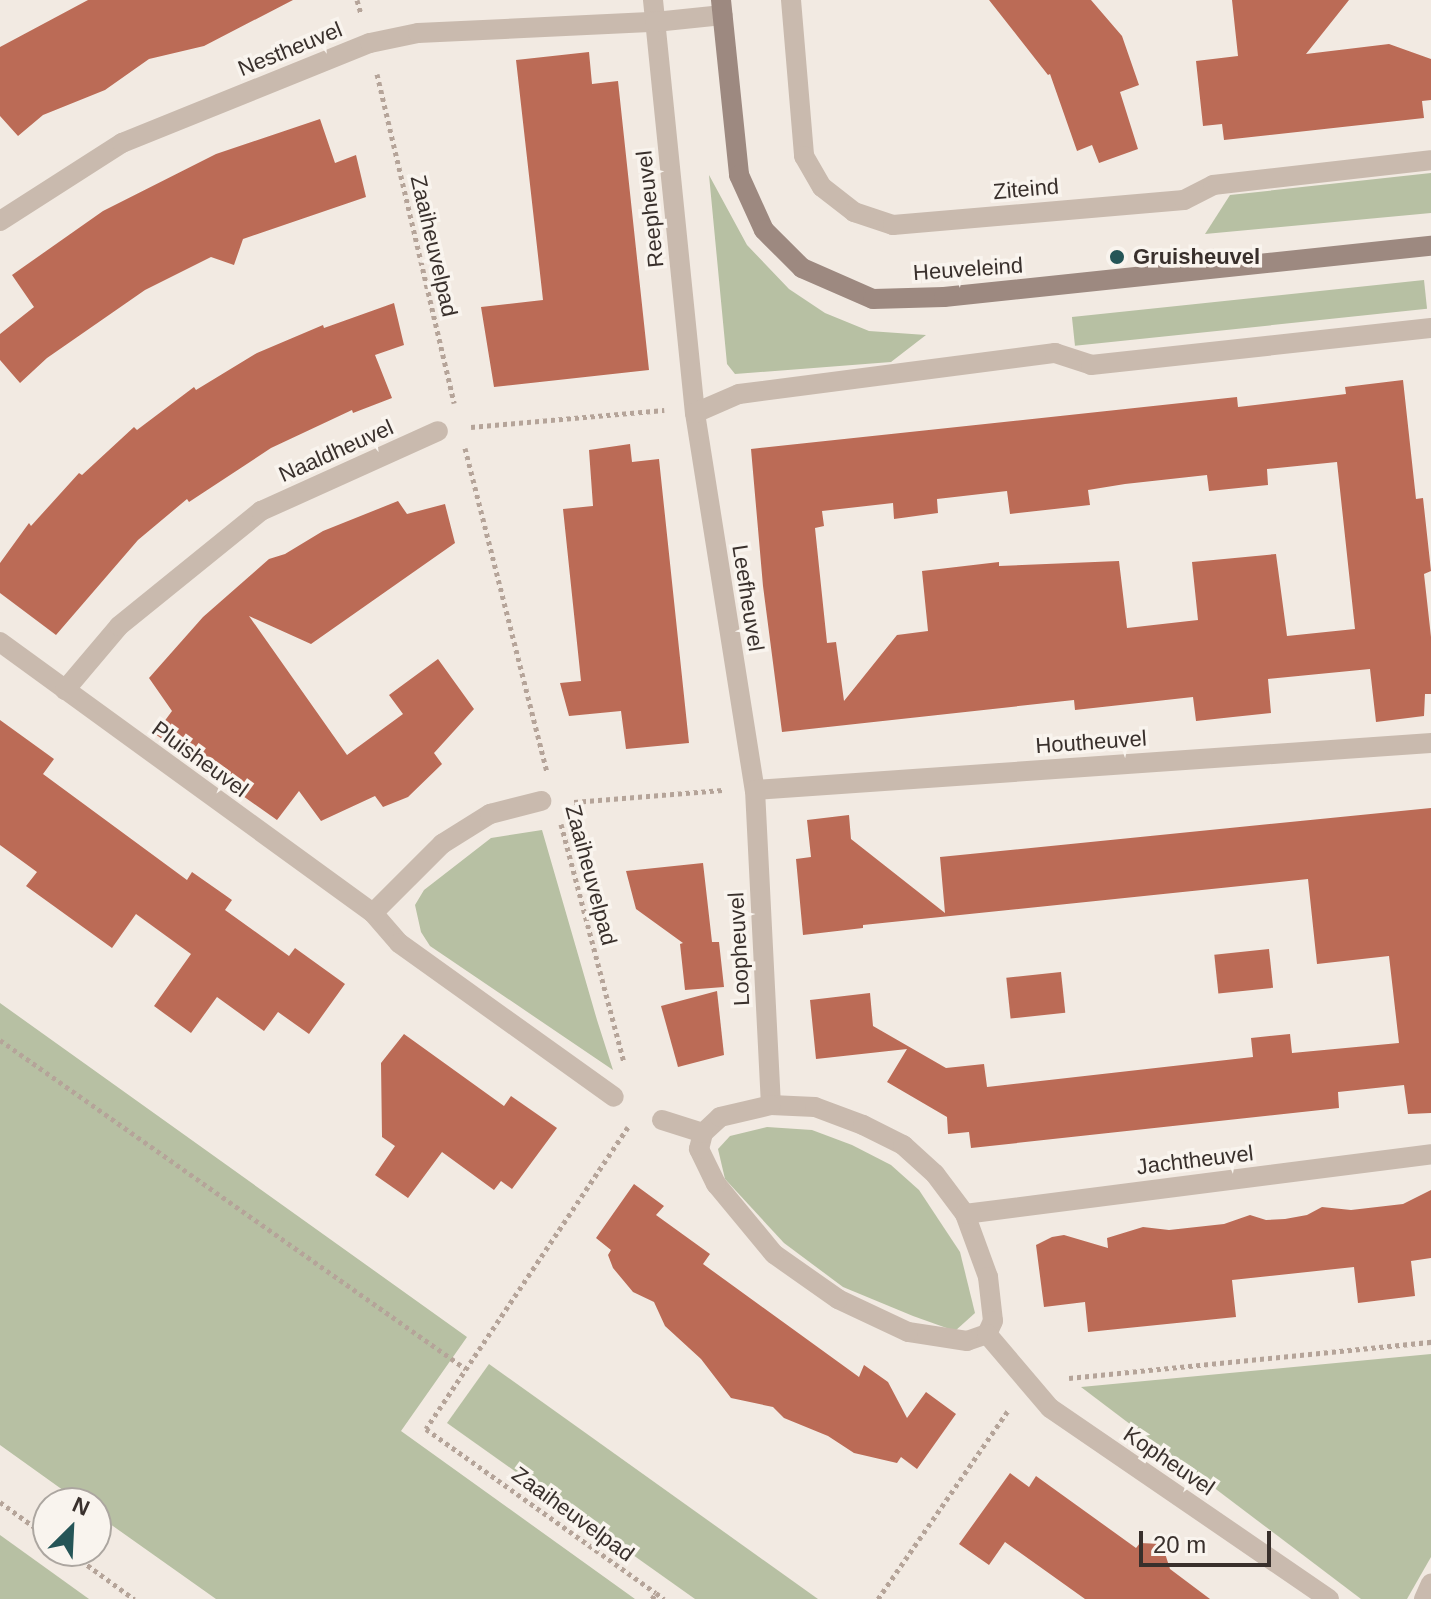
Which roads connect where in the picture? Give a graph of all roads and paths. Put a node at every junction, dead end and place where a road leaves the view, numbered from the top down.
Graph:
1 (357, 0) edge
2 (653, 0) edge
3 (791, 0) edge
4 (722, 8) edge
5 (655, 22) junction
6 (370, 43) junction
7 (1431, 160) edge
8 (0, 221) edge
9 (1431, 246) edge
10 (1431, 328) edge
11 (695, 413) junction
12 (460, 428) junction
13 (438, 431) joint
14 (0, 642) edge
15 (65, 690) junction
16 (1431, 743) edge
17 (755, 790) junction
18 (548, 801) junction
19 (373, 913) junction
20 (0, 1040) edge
21 (626, 1068) dead end
22 (614, 1097) dead end
23 (771, 1105) junction
24 (662, 1120) dead end
25 (629, 1125) dead end
26 (703, 1133) junction
27 (1431, 1154) edge
28 (965, 1214) junction
29 (987, 1334) junction
30 (466, 1369) junction
31 (0, 1502) edge
32 (32, 1525) edge
33 (90, 1567) edge
34 (1431, 1583) edge
35 (654, 1596) edge
36 (134, 1599) edge
37 (664, 1599) edge
38 (1329, 1599) edge
39 (1424, 1599) edge

1 - 6 path, Zaaiheuvelpad
2 - 5 street, Reepheuvel
3 - 7 street, Ziteind
4 - 5 street, Nestheuvel
4 - 9 street, Heuveleind
5 - 6 street, Nestheuvel
5 - 11 street, Reepheuvel
6 - 8 street, Nestheuvel
6 - 12 path, Zaaiheuvelpad
10 - 11 street
11 - 12 path
11 - 17 street, Leefheuvel
12 - 13 path
12 - 18 path, Zaaiheuvelpad
13 - 15 street, Naaldheuvel
14 - 15 street, Pluisheuvel
15 - 19 street, Pluisheuvel
16 - 17 street, Houtheuvel
17 - 18 path
17 - 23 street, Loopheuvel
18 - 19 street
18 - 21 path, Zaaiheuvelpad
19 - 22 street, Pluisheuvel
20 - 30 path
23 - 26 street
23 - 28 street
24 - 26 street
25 - 30 path, Zaaiheuvelpad
26 - 29 street
27 - 28 street, Jachtheuvel
28 - 29 street
29 - 38 street, Kopheuvel
30 - 35 path, Zaaiheuvelpad
31 - 32 path
33 - 36 path
34 - 39 street
35 - 37 path

